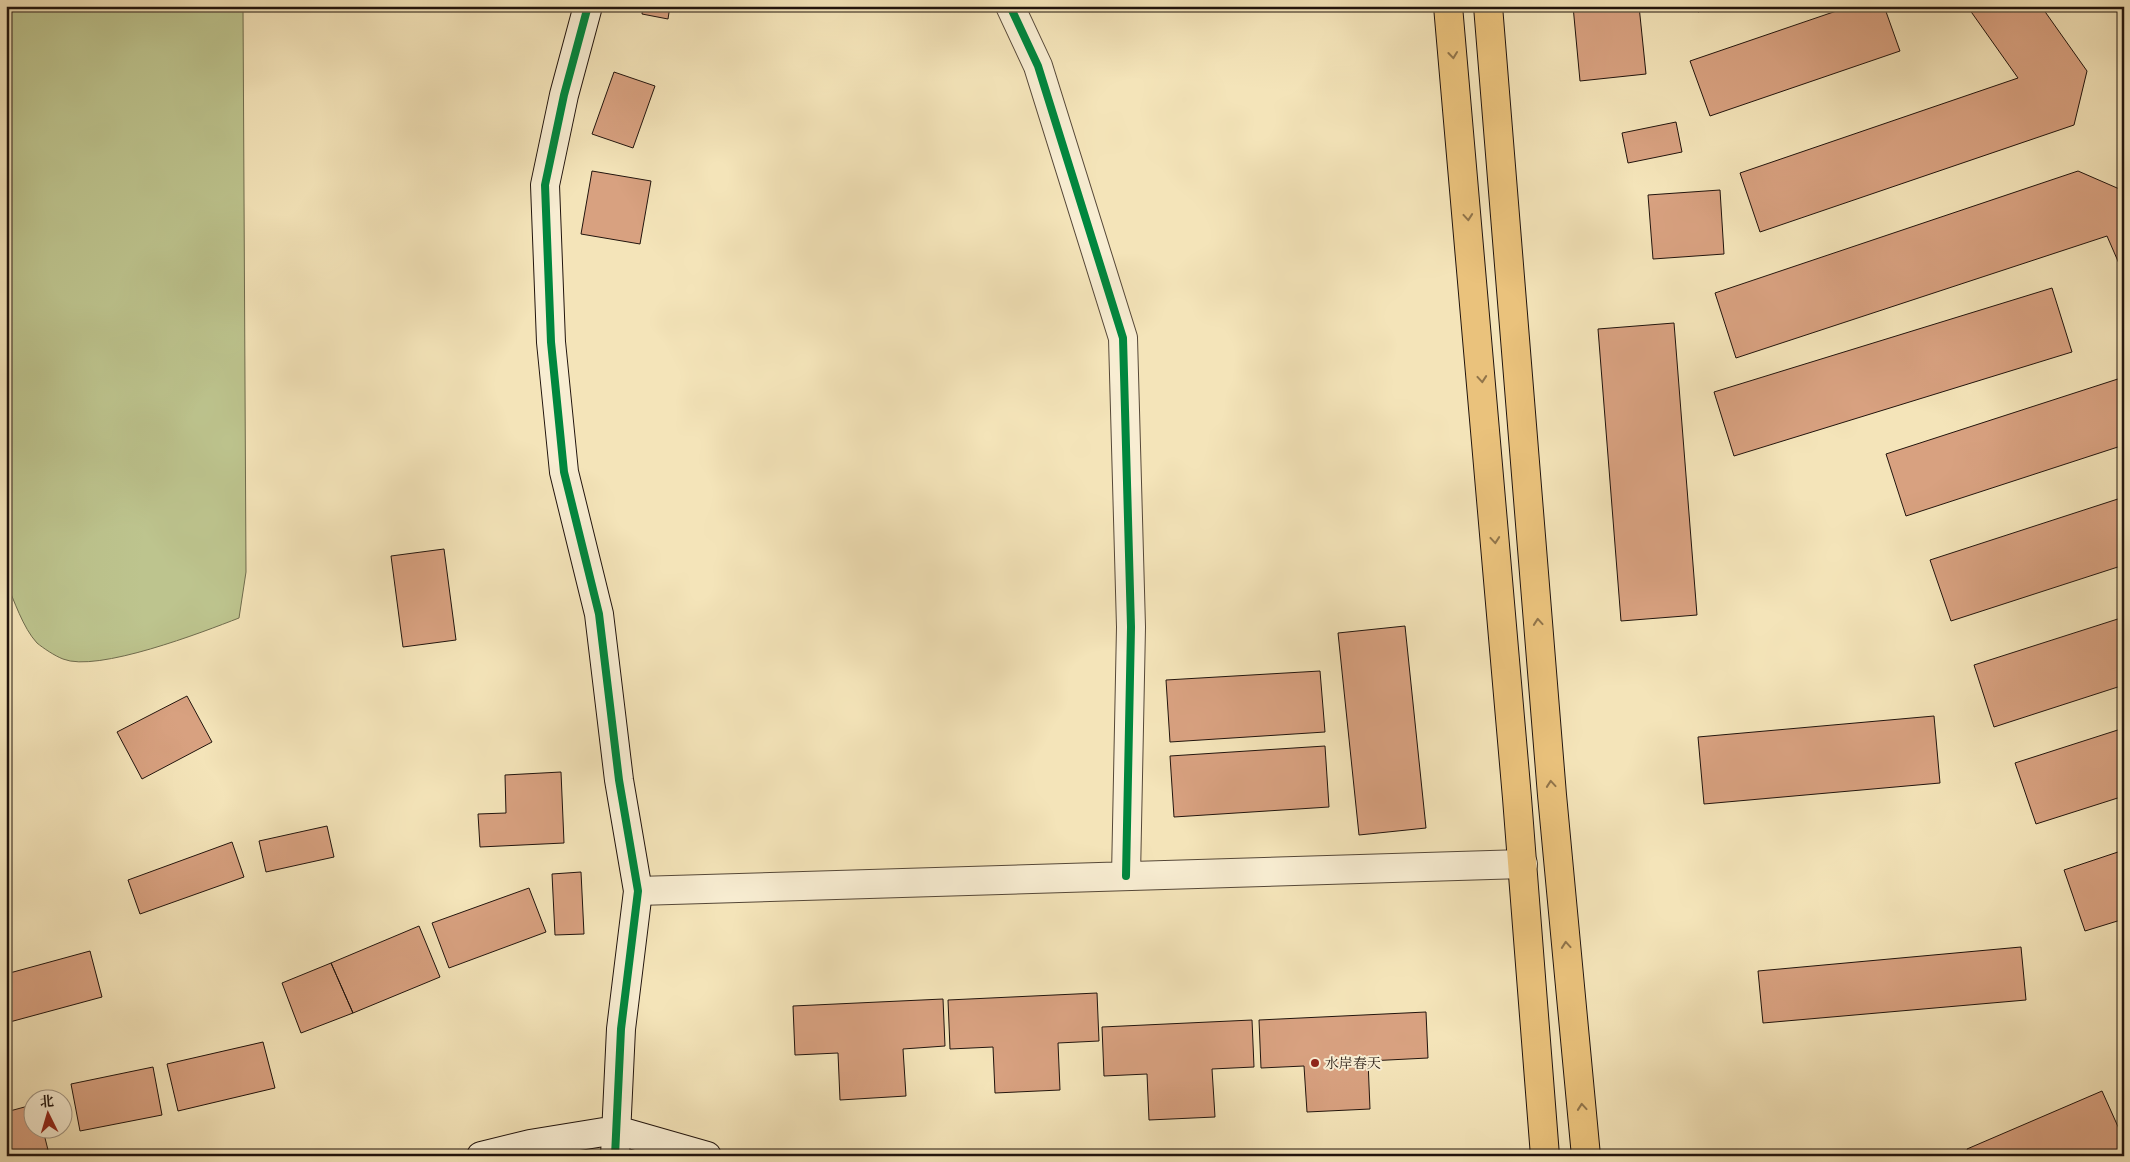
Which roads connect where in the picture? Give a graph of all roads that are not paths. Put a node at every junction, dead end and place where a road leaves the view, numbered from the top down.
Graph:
1 (588, 6) edge
2 (1010, 6) edge
3 (1448, 6) edge
4 (1488, 6) edge
5 (1523, 864) junction
6 (1126, 876) junction
7 (638, 891) junction
8 (616, 1143) edge
9 (481, 1156) edge
10 (707, 1156) edge
11 (1545, 1156) edge
12 (1586, 1156) edge

1 - 7 street
2 - 6 street
3 -> 5 main road
12 -> 4 main road
5 - 6 street
5 - 11 main road
6 - 7 street
7 - 8 street
8 - 9 street
8 - 10 street

